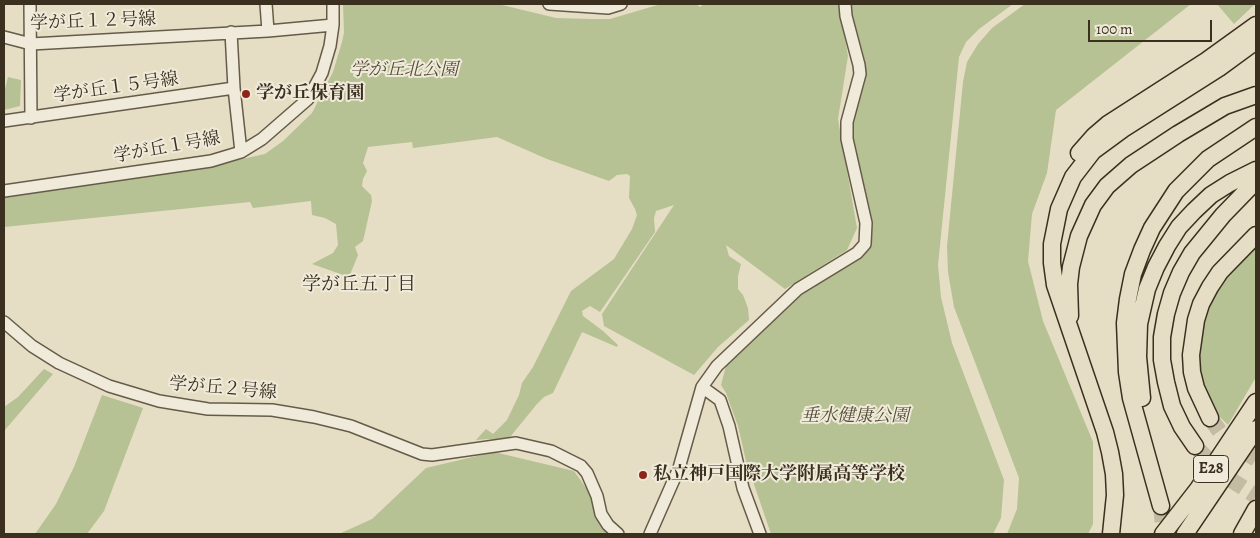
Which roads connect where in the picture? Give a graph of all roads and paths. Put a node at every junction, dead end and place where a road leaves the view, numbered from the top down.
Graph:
1 (30, 4) edge
2 (266, 4) edge
3 (333, 4) edge
4 (549, 4) edge
5 (621, 4) edge
6 (845, 4) edge
7 (333, 25) junction
8 (1256, 25) edge
9 (268, 30) junction
10 (231, 32) junction
11 (4, 37) edge
12 (1256, 42) edge
13 (31, 44) junction
14 (234, 88) junction
15 (1256, 95) edge
16 (31, 118) junction
17 (4, 122) edge
18 (1256, 127) edge
19 (241, 152) junction
20 (1256, 170) edge
21 (1256, 181) edge
22 (4, 191) edge
23 (1256, 235) edge
24 (1055, 286) junction
25 (4, 322) edge
26 (1076, 351) junction
27 (702, 387) junction
28 (1256, 402) edge
29 (1210, 418) tunnel mouth
30 (1256, 429) edge
31 (1195, 446) tunnel mouth
32 (1256, 509) edge
33 (618, 534) edge
34 (650, 534) edge
35 (760, 534) edge
36 (1111, 534) edge
37 (1163, 534) edge
38 (1185, 534) edge
39 (1242, 534) edge

1 - 13 street
2 - 9 street
3 - 7 street, 学が丘１号線
4 - 5 street
6 - 27 street
7 - 9 street, 学が丘１２号線
7 - 19 street, 学が丘１号線
8 - 24 highway
9 - 10 street, 学が丘１２号線
10 - 13 street, 学が丘１２号線
10 - 14 street
11 - 13 street, 学が丘１２号線
12 - 24 highway
13 - 16 street
14 - 16 street, 学が丘１５号線
14 - 19 street
15 - 26 highway
16 - 17 street, 学が丘１５号線
18 - 20 highway
19 - 22 street, 学が丘１号線
21 - 31 highway
23 - 29 highway
24 - 26 highway
25 - 33 street, 学が丘２号線
26 - 36 highway
27 - 34 street
27 - 35 street
28 - 37 highway, E28
30 - 38 highway, E28
32 - 39 highway

